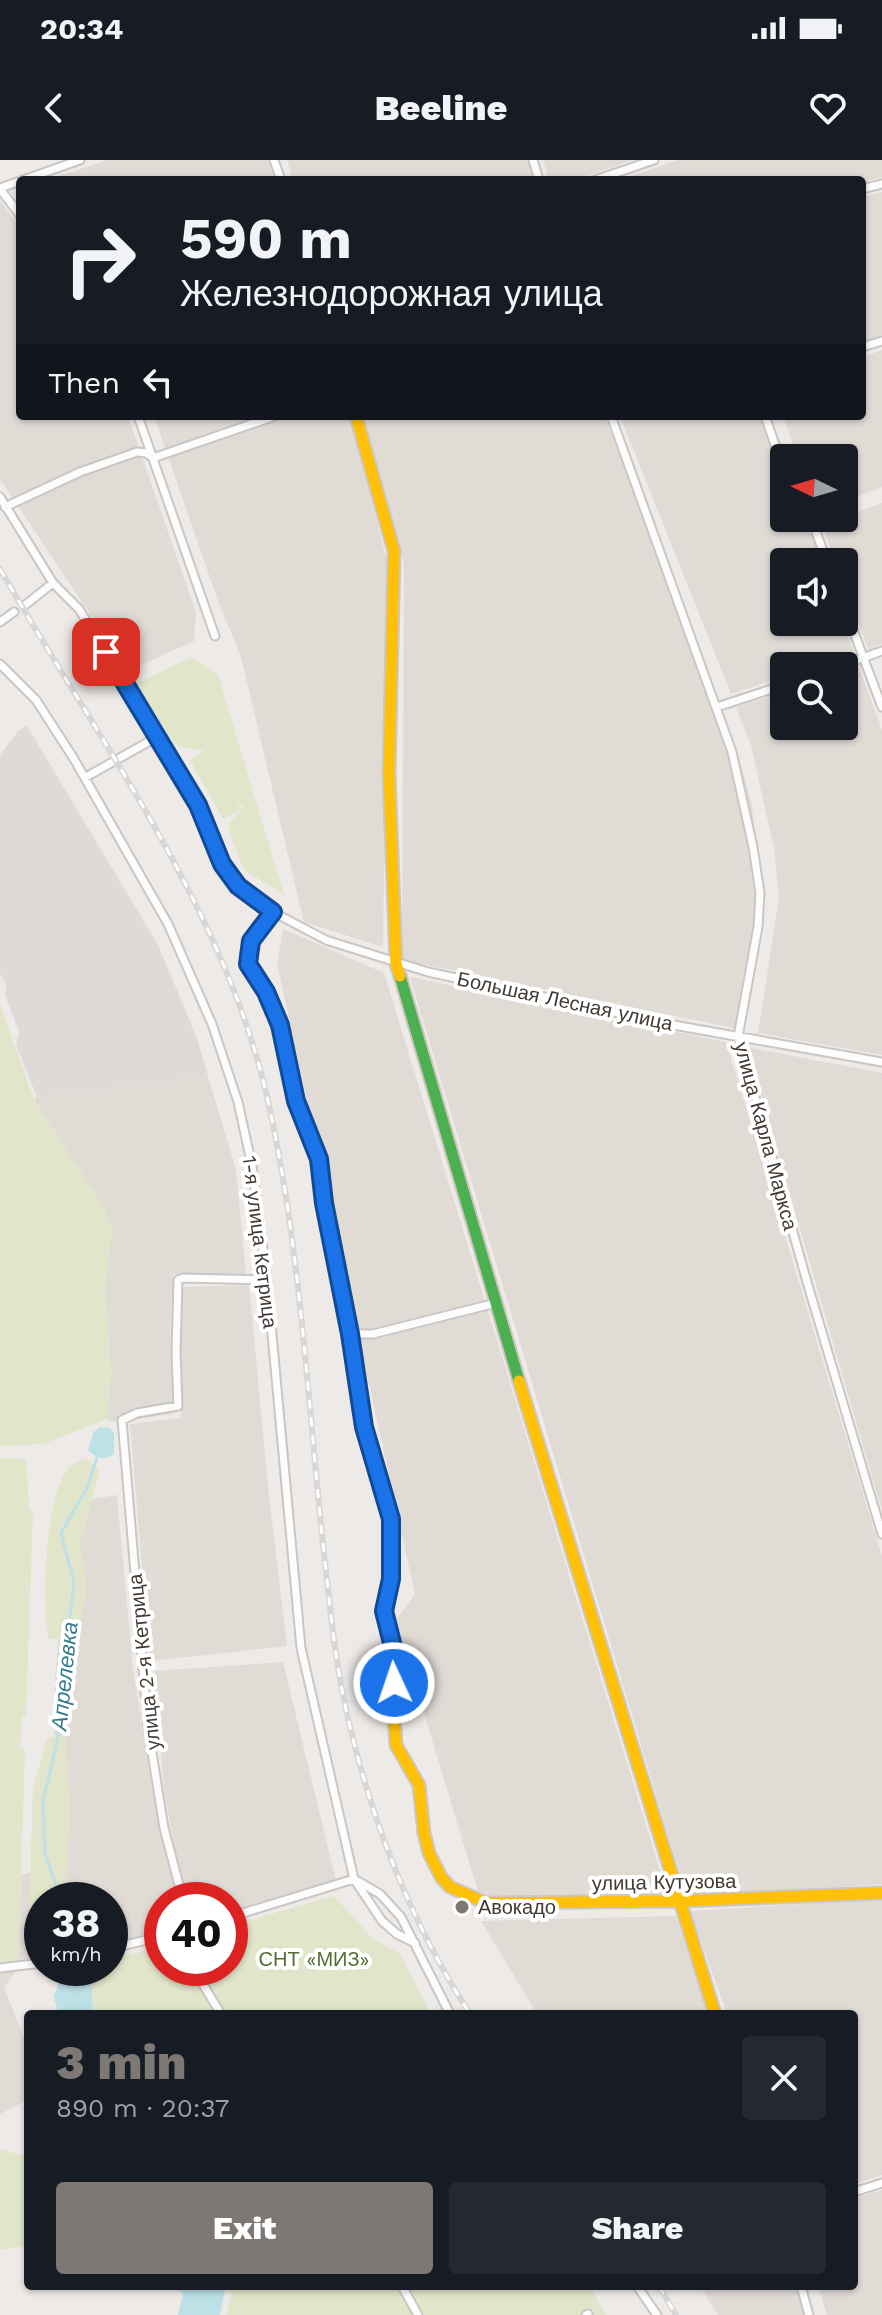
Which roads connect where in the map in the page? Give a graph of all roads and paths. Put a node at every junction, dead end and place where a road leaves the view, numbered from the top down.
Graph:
1 (80, 160) edge
2 (654, 160) edge
3 (36, 176) edge
4 (607, 176) edge
5 (0, 189) edge
6 (16, 210) edge
7 (139, 420) edge
8 (263, 420) edge
9 (357, 420) edge
10 (612, 420) edge
11 (766, 420) edge
12 (775, 444) edge
13 (153, 458) junction
14 (0, 497) edge
15 (5, 507) junction
16 (53, 583) junction
17 (25, 605) dead end
18 (14, 612) dead end
19 (0, 622) edge
20 (215, 636) dead end
21 (856, 636) edge
22 (882, 651) edge
23 (864, 658) junction
24 (858, 660) edge
25 (0, 664) edge
26 (770, 690) edge
27 (717, 707) junction
28 (882, 707) edge
29 (157, 737) junction
30 (86, 777) junction
31 (273, 912) junction
32 (396, 964) junction
33 (738, 1037) junction
34 (882, 1062) edge
35 (267, 1280) junction
36 (496, 1303) junction
37 (350, 1334) junction
38 (882, 1534) edge
39 (354, 1879) junction
40 (178, 1882) edge
41 (882, 1893) edge
42 (679, 1901) junction
43 (248, 1911) edge
44 (415, 1943) junction
45 (24, 1965) edge
46 (0, 1967) edge
47 (204, 1986) edge
48 (219, 2010) edge
49 (448, 2010) edge
50 (714, 2010) edge
51 (882, 2183) edge
52 (858, 2191) edge
53 (404, 2290) edge
54 (640, 2290) edge
55 (802, 2290) edge
56 (418, 2315) edge
57 (657, 2315) edge
58 (809, 2315) edge

1 - 3 street
2 - 4 street
5 - 6 street
7 - 13 street
8 - 13 street
9 - 32 street
10 - 27 street, улица Карла Маркса
11 - 12 street
13 - 15 street
13 - 20 street
14 - 15 street, Большая Лесная улица
15 - 16 street, Большая Лесная улица
16 - 17 street
16 - 29 street, Большая Лесная улица
18 - 19 street
21 - 23 street
22 - 23 street
23 - 24 street
23 - 28 street
25 - 30 street, 1-я улица Кетрица
26 - 27 street
27 - 33 street, улица Карла Маркса
29 - 30 street
29 - 31 street, Большая Лесная улица
30 - 35 street, 1-я улица Кетрица
31 - 32 street, Большая Лесная улица
31 - 37 street
32 - 33 street, Большая Лесная улица
32 - 36 street
33 - 34 street, Большая Лесная улица
33 - 38 street, улица Карла Маркса
35 - 39 street, 1-я улица Кетрица
35 - 40 street, улица 2-я Кетрица
36 - 37 street
36 - 42 street
37 - 42 street, улица Кутузова
39 - 43 street
39 - 44 street
39 - 44 street
41 - 42 street, улица Кутузова
42 - 50 street
44 - 49 street
45 - 46 street
47 - 48 street
51 - 52 street
53 - 56 street
54 - 57 street
55 - 58 street

